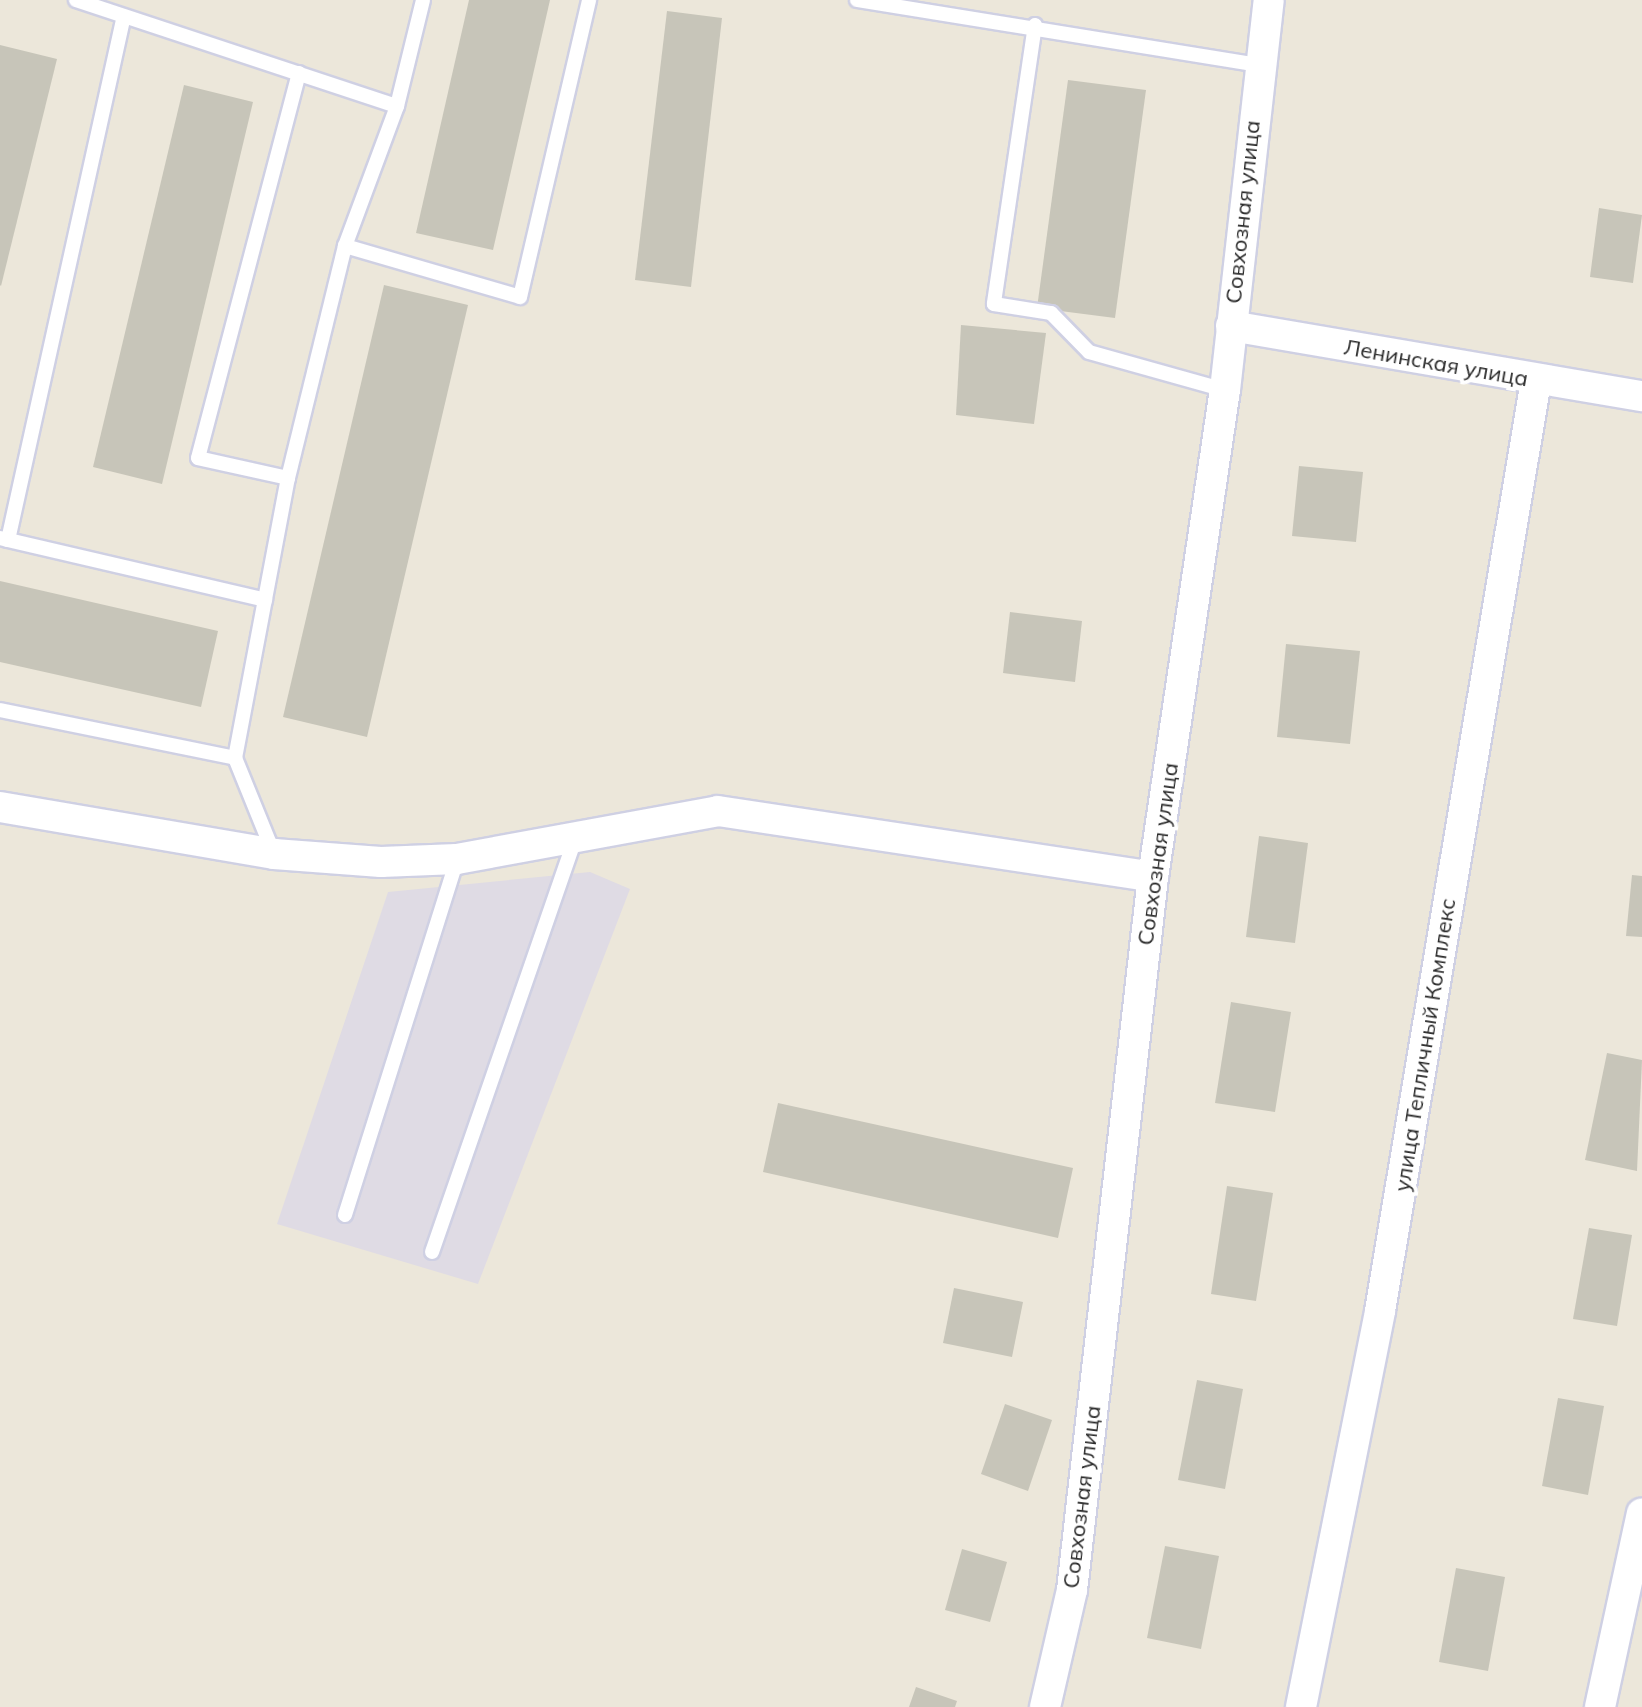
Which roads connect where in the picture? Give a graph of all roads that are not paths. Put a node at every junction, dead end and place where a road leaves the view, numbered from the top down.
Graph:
1 (76, 0) edge
2 (423, 0) edge
3 (589, 0) edge
4 (857, 0) edge
5 (1269, 0) edge
6 (123, 20) junction
7 (1035, 25) junction
8 (1259, 65) junction
9 (299, 73) junction
10 (397, 106) junction
11 (345, 246) junction
12 (1231, 326) junction
13 (1536, 381) junction
14 (1225, 390) junction
15 (1642, 396) edge
16 (288, 478) junction
17 (4, 539) edge
18 (265, 600) junction
19 (0, 710) edge
20 (235, 758) junction
21 (0, 807) edge
22 (577, 834) junction
23 (274, 854) junction
24 (457, 859) junction
25 (1153, 877) junction
26 (345, 1215) dead end
27 (432, 1252) dead end
28 (1642, 1513) edge
29 (1045, 1707) edge
30 (1301, 1707) edge
31 (1600, 1707) edge

1 - 6 lane
2 - 10 lane
3 - 11 lane
4 - 7 lane
5 - 8 street, Совхозная улица
6 - 9 lane
6 - 17 lane
7 - 8 lane
7 - 14 lane
8 - 12 street, Совхозная улица
9 - 10 lane
9 - 16 lane
10 - 11 lane
11 - 16 lane
12 - 13 street, Ленинская улица
12 - 14 street, Совхозная улица
13 - 15 street, Ленинская улица
13 - 30 street, улица Тепличный Комплекс
14 - 25 street, Совхозная улица
16 - 18 lane
17 - 18 lane
18 - 20 lane
19 - 20 lane
20 - 23 lane
21 - 23 street
22 - 24 street
22 - 25 street
22 - 27 lane
23 - 24 street
24 - 26 lane
25 - 29 street, Совхозная улица
28 - 31 street

